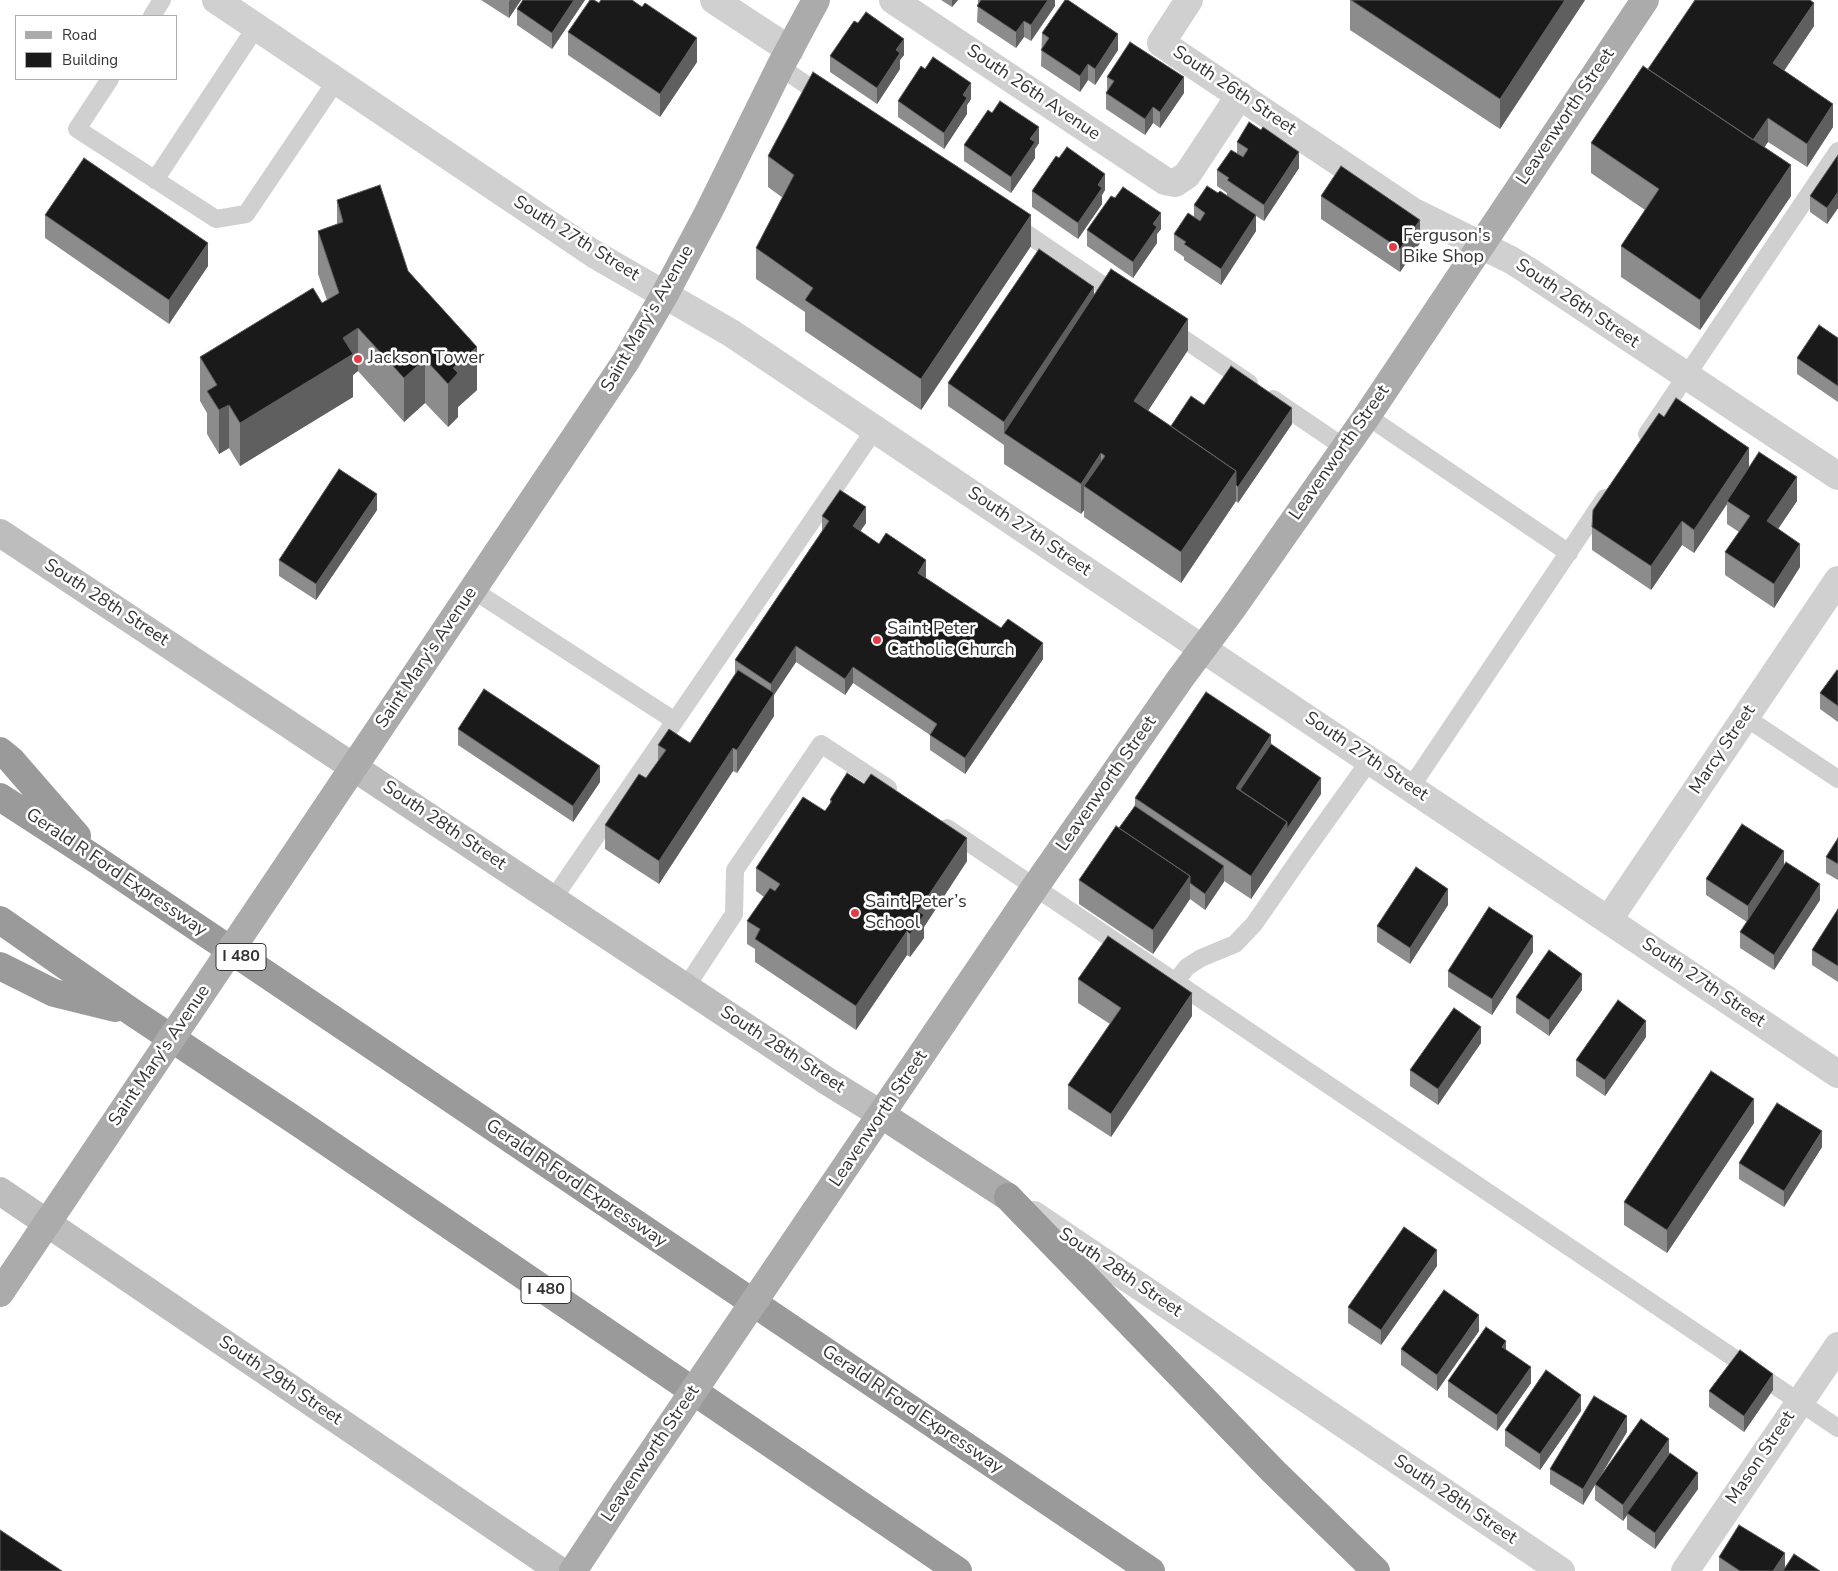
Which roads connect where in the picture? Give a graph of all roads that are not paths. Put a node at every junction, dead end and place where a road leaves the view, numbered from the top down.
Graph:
1 (162, 0) edge
2 (216, 0) edge
3 (714, 0) edge
4 (816, 0) edge
5 (893, 0) edge
6 (1189, 0) edge
7 (1645, 0) edge
8 (153, 15) edge
9 (256, 27) junction
10 (785, 59) junction
11 (109, 80) edge
12 (336, 81) junction
13 (1240, 95) junction
14 (838, 106) edge
15 (1838, 151) edge
16 (155, 180) junction
17 (1001, 216) edge
18 (1481, 245) junction
19 (665, 294) junction
20 (1132, 304) edge
21 (1156, 321) edge
22 (1685, 376) junction
23 (1367, 416) junction
24 (875, 429) junction
25 (1345, 448) junction
26 (1638, 448) edge
27 (1838, 476) edge
28 (1616, 481) edge
29 (0, 533) edge
30 (1569, 553) junction
31 (1838, 580) edge
32 (473, 590) junction
33 (1203, 648) junction
34 (1745, 717) junction
35 (675, 721) junction
36 (0, 751) edge
37 (1370, 760) junction
38 (354, 766) junction
39 (1838, 779) edge
40 (1411, 787) junction
41 (0, 797) edge
42 (904, 799) edge
43 (938, 821) edge
44 (97, 860) junction
45 (1035, 887) junction
46 (553, 899) junction
47 (1609, 919) junction
48 (0, 920) edge
49 (0, 966) edge
50 (1176, 981) junction
51 (686, 987) junction
52 (132, 1012) junction
53 (1838, 1074) edge
54 (882, 1114) junction
55 (0, 1191) edge
56 (1008, 1198) junction
57 (47, 1223) junction
58 (0, 1293) edge
59 (1838, 1346) edge
60 (1800, 1402) junction
61 (1838, 1428) edge
62 (560, 1571) edge
63 (573, 1571) edge
64 (958, 1571) edge
65 (1151, 1571) edge
66 (1376, 1571) edge
67 (1561, 1571) edge
68 (1685, 1571) edge

1 - 8 lane
2 - 9 street, South 27th Street
3 - 10 street
4 - 10 main road, Saint Mary's Avenue
5 - 13 street, South 26th Avenue
6 - 13 street, South 26th Street
7 - 18 main road, Leavenworth Street
9 - 12 street, South 27th Street
9 - 16 lane
10 - 14 lane
10 - 19 main road, Saint Mary's Avenue
11 - 16 lane
12 - 16 lane
12 - 19 street, South 27th Street
13 - 18 street, South 26th Street
15 - 22 lane
17 - 20 lane
18 - 22 street, South 26th Street
18 - 23 main road, Leavenworth Street
19 - 24 street, South 27th Street
19 - 32 main road, Saint Mary's Avenue
21 - 25 lane
22 - 26 lane
22 - 27 street, South 26th Street
23 - 25 main road, Leavenworth Street
23 - 30 lane
24 - 33 street, South 27th Street
24 - 35 lane
25 - 33 main road, Leavenworth Street
28 - 30 lane
29 - 38 main road, South 28th Street
30 - 40 lane
31 - 34 street, Marcy Street
32 - 35 lane
32 - 38 main road, Saint Mary's Avenue
33 - 37 street, South 27th Street
33 - 45 main road, Leavenworth Street
34 - 39 lane
34 - 47 street, Marcy Street
35 - 46 lane
36 - 44 highway
37 - 40 street, South 27th Street
37 - 50 lane
38 - 46 main road, South 28th Street
38 - 57 main road, Saint Mary's Avenue, bridge
40 - 47 street, South 27th Street
41 - 44 highway, Gerald R Ford Expressway / I 480
42 - 51 lane
43 - 45 lane
44 - 65 highway, Gerald R Ford Expressway / I 480
45 - 50 lane
45 - 54 main road, Leavenworth Street
46 - 51 main road, South 28th Street
47 - 53 street, South 27th Street
48 - 52 highway, I 480
49 - 52 highway
50 - 60 lane
51 - 54 main road, South 28th Street
52 - 64 highway, I 480
54 - 56 main road, South 28th Street
54 - 63 main road, Leavenworth Street, bridge
55 - 57 main road, South 29th Street
56 - 66 highway
56 - 67 street, South 28th Street
57 - 58 main road, Saint Mary's Avenue
57 - 62 main road, South 29th Street
59 - 60 street, Mason Street
60 - 61 lane
60 - 68 street, Mason Street

